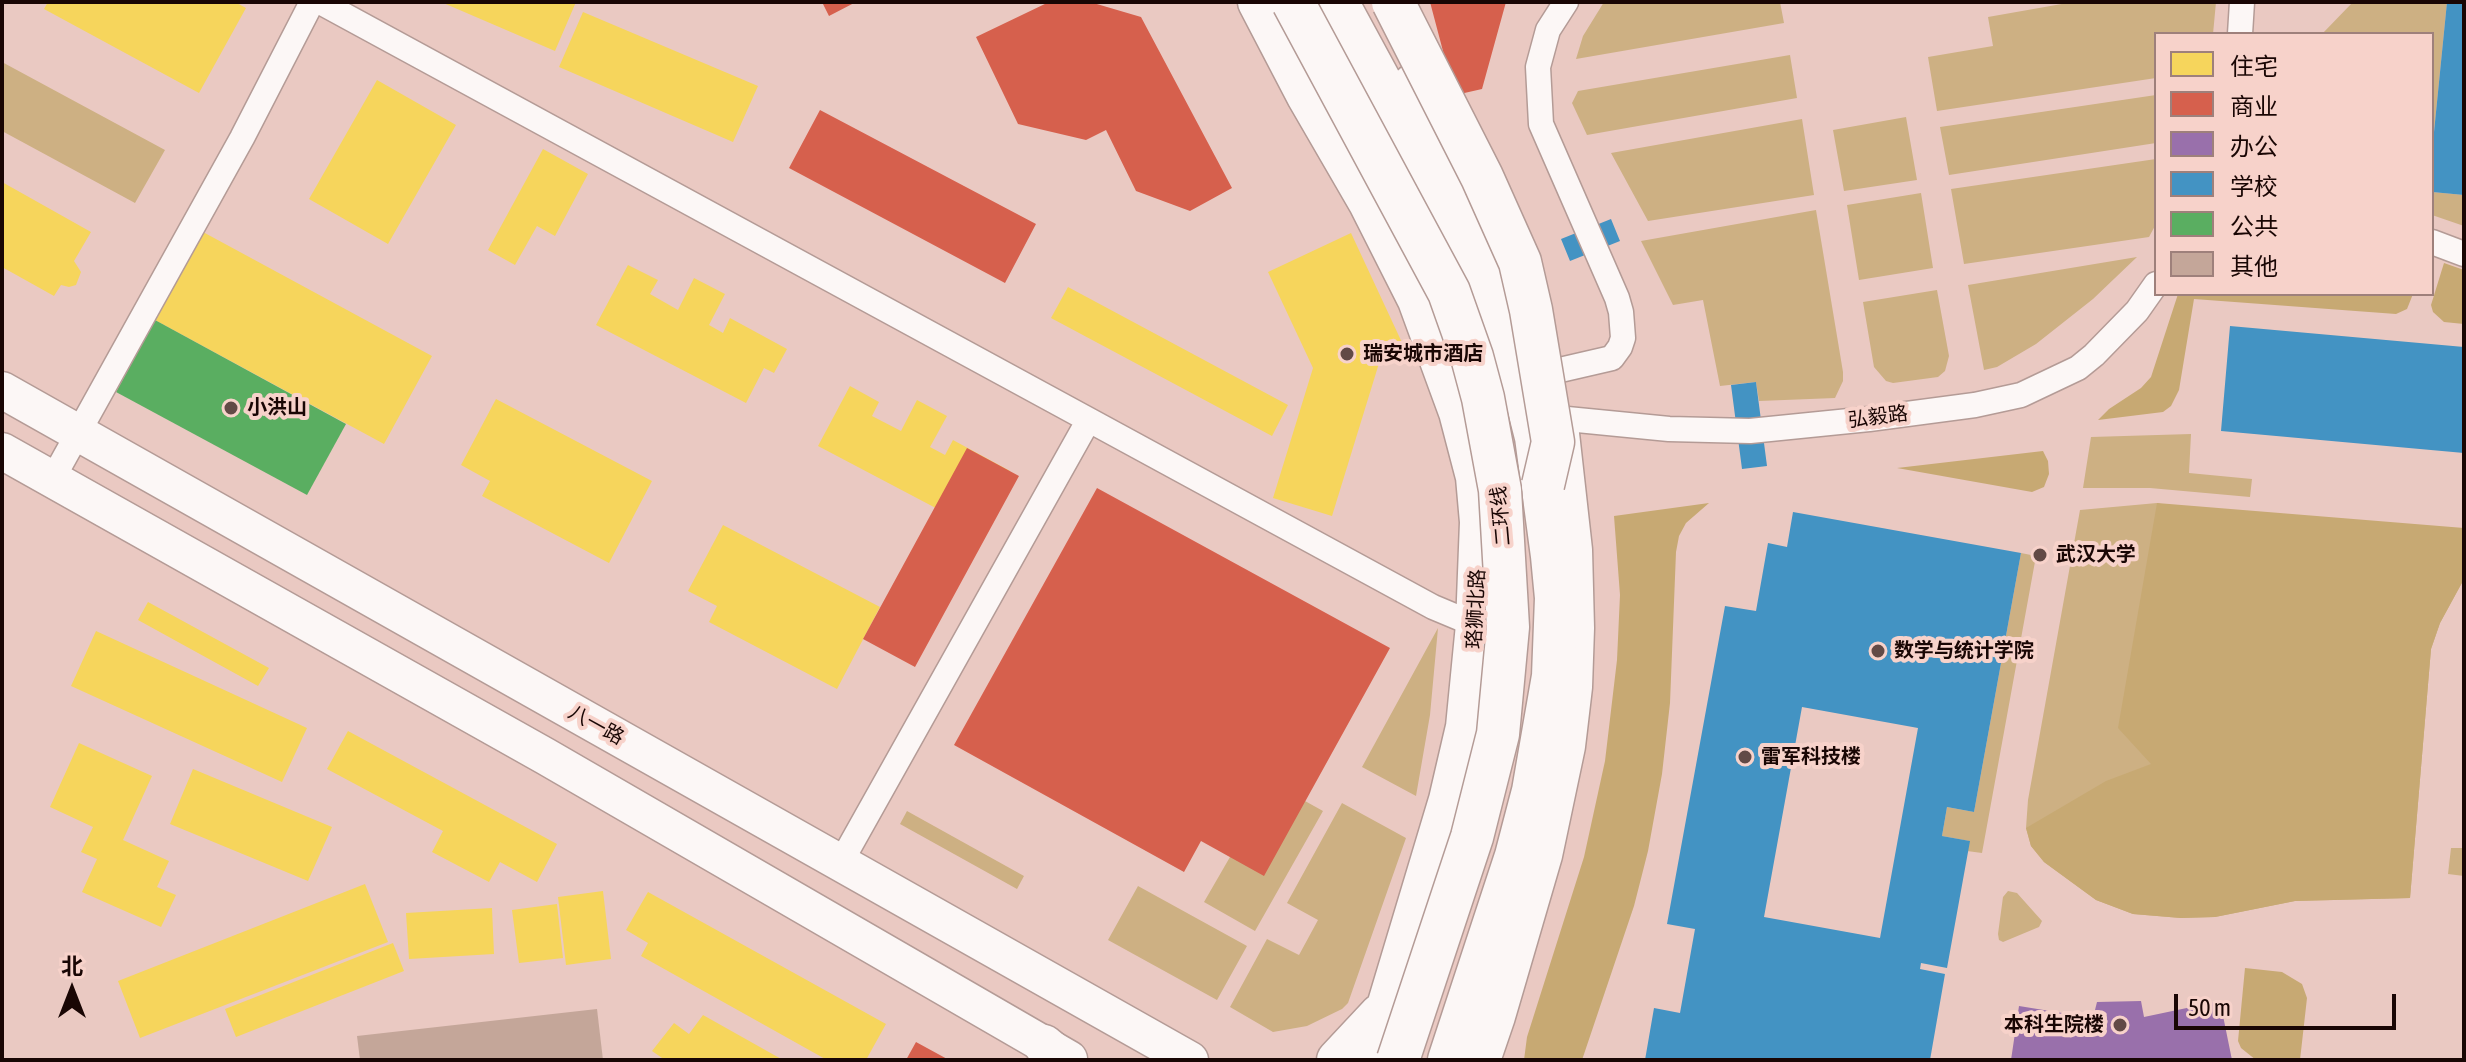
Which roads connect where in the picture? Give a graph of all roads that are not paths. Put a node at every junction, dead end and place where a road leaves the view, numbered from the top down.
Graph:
1 (312, 2) edge
2 (320, 2) edge
3 (1316, 2) edge
4 (1337, 2) edge
5 (1374, 2) edge
6 (1393, 2) edge
7 (1566, 2) edge
8 (2242, 2) edge
9 (1275, 11) edge
10 (2240, 32) edge
11 (2434, 243) edge
12 (2464, 254) edge
13 (2154, 286) edge
14 (1547, 373) junction
15 (2, 390) edge
16 (1557, 418) junction
17 (1088, 421) junction
18 (79, 432) junction
19 (2, 451) edge
20 (52, 480) junction
21 (1543, 485) junction
22 (1476, 625) junction
23 (841, 862) junction
24 (1473, 992) junction
25 (1386, 1008) junction
26 (1059, 1055) edge
27 (1190, 1060) edge
28 (1337, 1060) edge
29 (1371, 1060) edge
30 (1398, 1060) edge
31 (1449, 1060) edge
32 (1471, 1060) edge
33 (1480, 1060) edge

1 - 18 street
2 - 17 street
3 - 9 main road
4 - 21 highway
5 - 14 main road
6 - 21 highway, bridge
7 - 14 street
8 - 10 street
9 - 22 main road, 珞狮北路
9 - 30 highway, 二环线, bridge
11 - 12 street
13 - 16 street, 弘毅路
14 - 16 main road
15 - 18 main road, 八一路
16 - 33 main road
17 - 22 street
17 - 23 street
18 - 20 street
18 - 23 main road, 八一路
19 - 20 main road
20 - 26 main road
21 - 24 highway
22 - 25 main road, 珞狮北路
23 - 27 main road, 八一路
24 - 31 highway
24 - 32 highway
25 - 28 main road
25 - 29 main road, 珞狮北路

